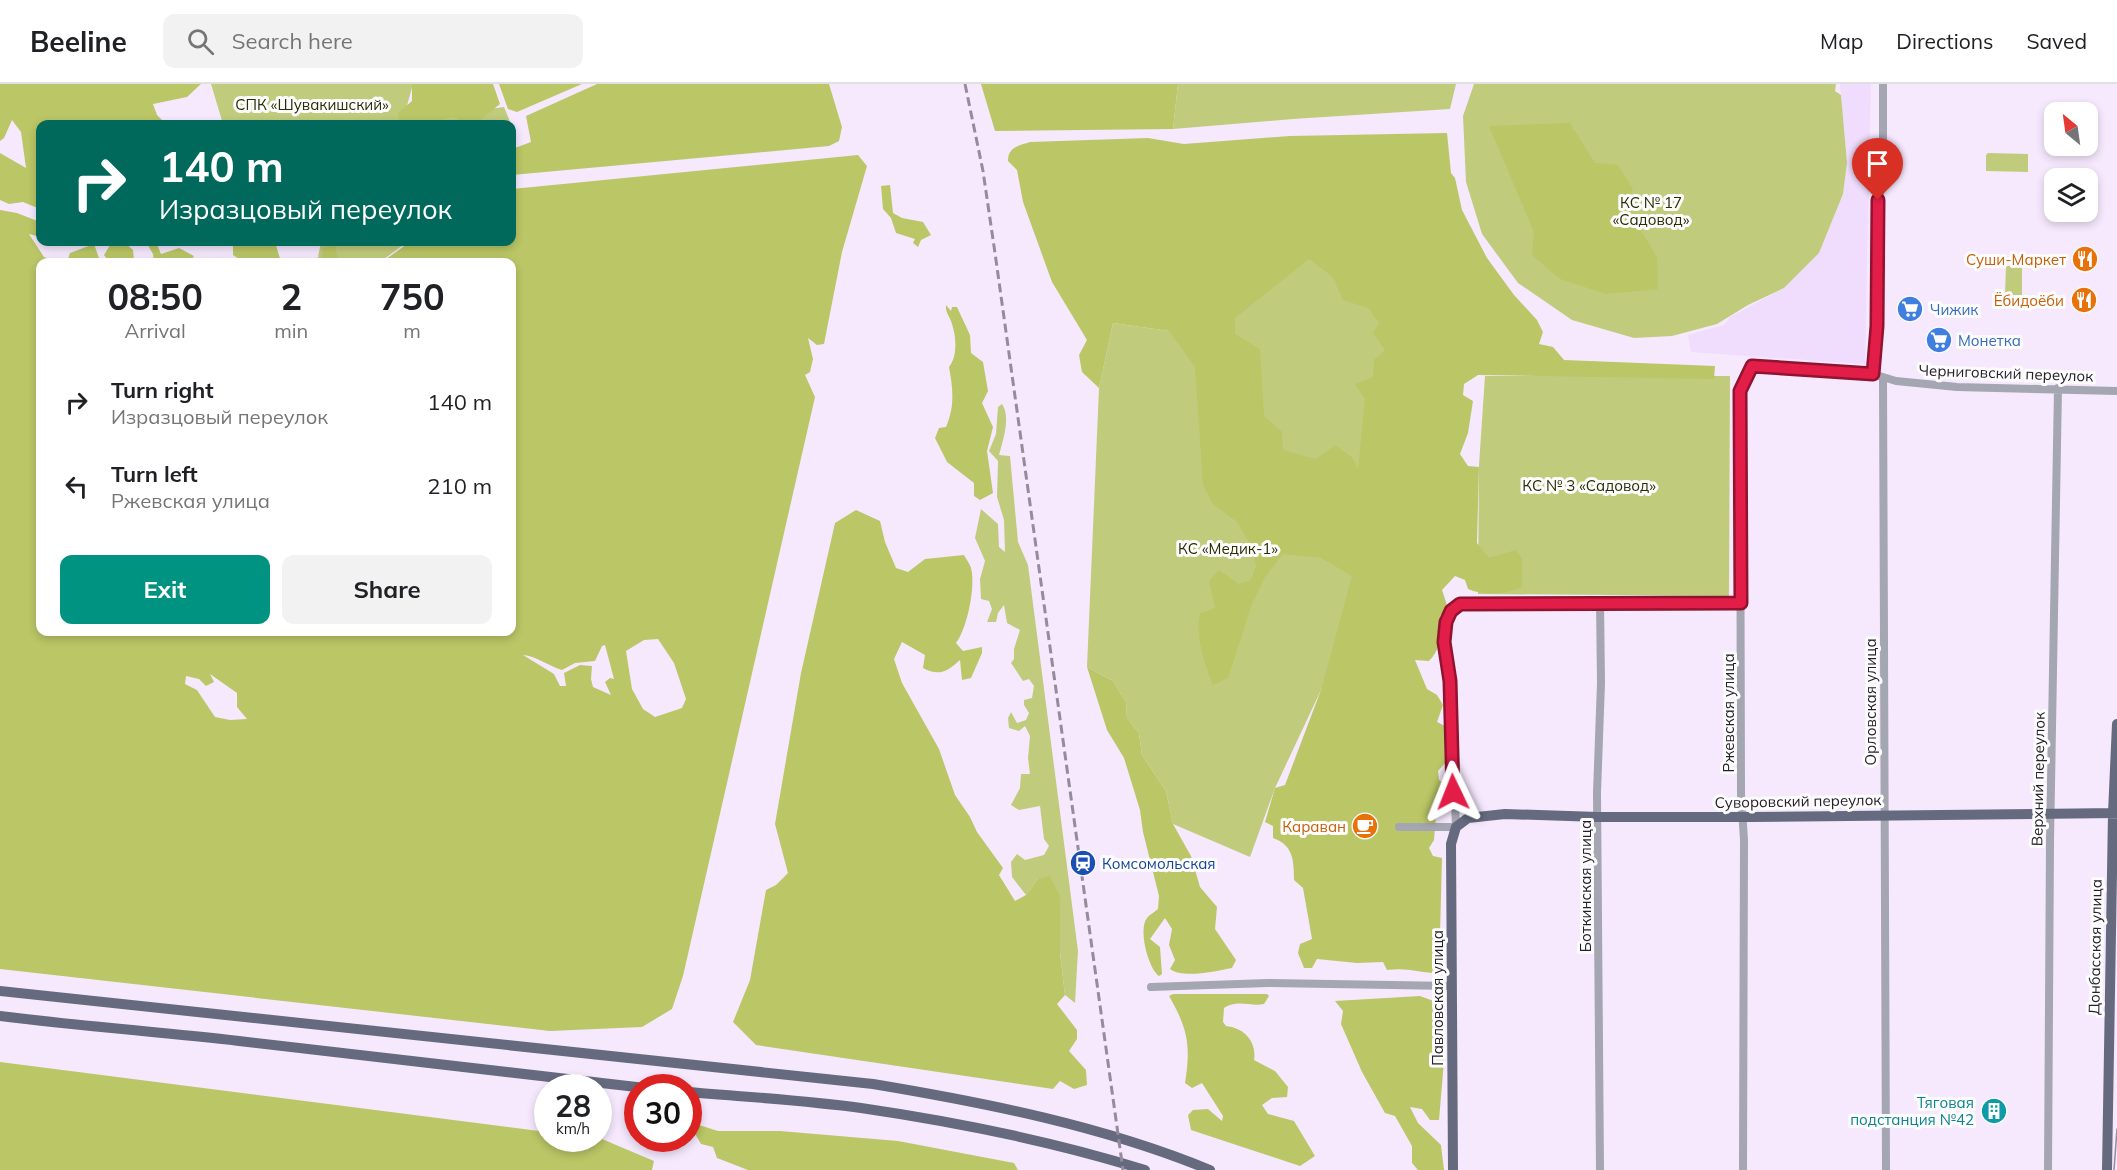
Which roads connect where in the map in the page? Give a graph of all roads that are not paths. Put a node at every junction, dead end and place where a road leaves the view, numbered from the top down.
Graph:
1 (1882, 84) edge
2 (1752, 366) joint
3 (1873, 374) junction
4 (1883, 378) junction
5 (2058, 388) junction
6 (2117, 391) edge
7 (1600, 602) junction
8 (1741, 603) junction
9 (2117, 724) edge
10 (2115, 813) edge
11 (1883, 814) junction
12 (2051, 814) junction
13 (1598, 817) junction
14 (1743, 817) junction
15 (1399, 826) dead end
16 (1456, 827) junction
17 (1452, 986) junction
18 (1151, 987) dead end
19 (0, 991) edge
20 (0, 1016) edge
21 (624, 1086) edge
22 (702, 1093) edge
23 (2108, 1111) junction
24 (2117, 1124) edge
25 (2117, 1143) edge
26 (2107, 1152) junction
27 (1145, 1170) edge
28 (1210, 1170) edge
29 (1453, 1170) edge
30 (1599, 1170) edge
31 (1743, 1170) edge
32 (1886, 1170) edge
33 (2048, 1170) edge
34 (2107, 1170) edge

1 - 3 street
2 - 3 street, Черниговский переулок
2 - 8 street, Ржевская улица
3 - 4 street, Черниговский переулок
4 - 5 street, Черниговский переулок
4 - 11 street, Орловская улица
5 - 6 street, Черниговский переулок
5 - 12 street, Верхний переулок
7 - 8 street
7 - 13 street, Боткинская улица
7 - 16 street, Павловская улица
8 - 14 street, Ржевская улица
9 - 10 main road, Донбасская улица
10 - 12 main road, Суворовский переулок
10 - 23 main road, Донбасская улица
11 - 12 main road, Суворовский переулок
11 - 14 main road, Суворовский переулок
11 - 32 street, Орловская улица
12 - 33 street, Верхний переулок
13 - 14 main road, Суворовский переулок
13 - 16 main road, Суворовский переулок
13 - 30 street, Боткинская улица
14 - 31 street, Ржевская улица
15 - 16 street
16 - 17 main road, Павловская улица
17 - 18 street
17 - 29 main road, Павловская улица
19 - 28 main road
20 - 21 main road
22 - 27 main road
23 - 24 main road
23 - 26 main road, Донбасская улица
25 - 26 main road
26 - 34 main road, Донбасская улица

